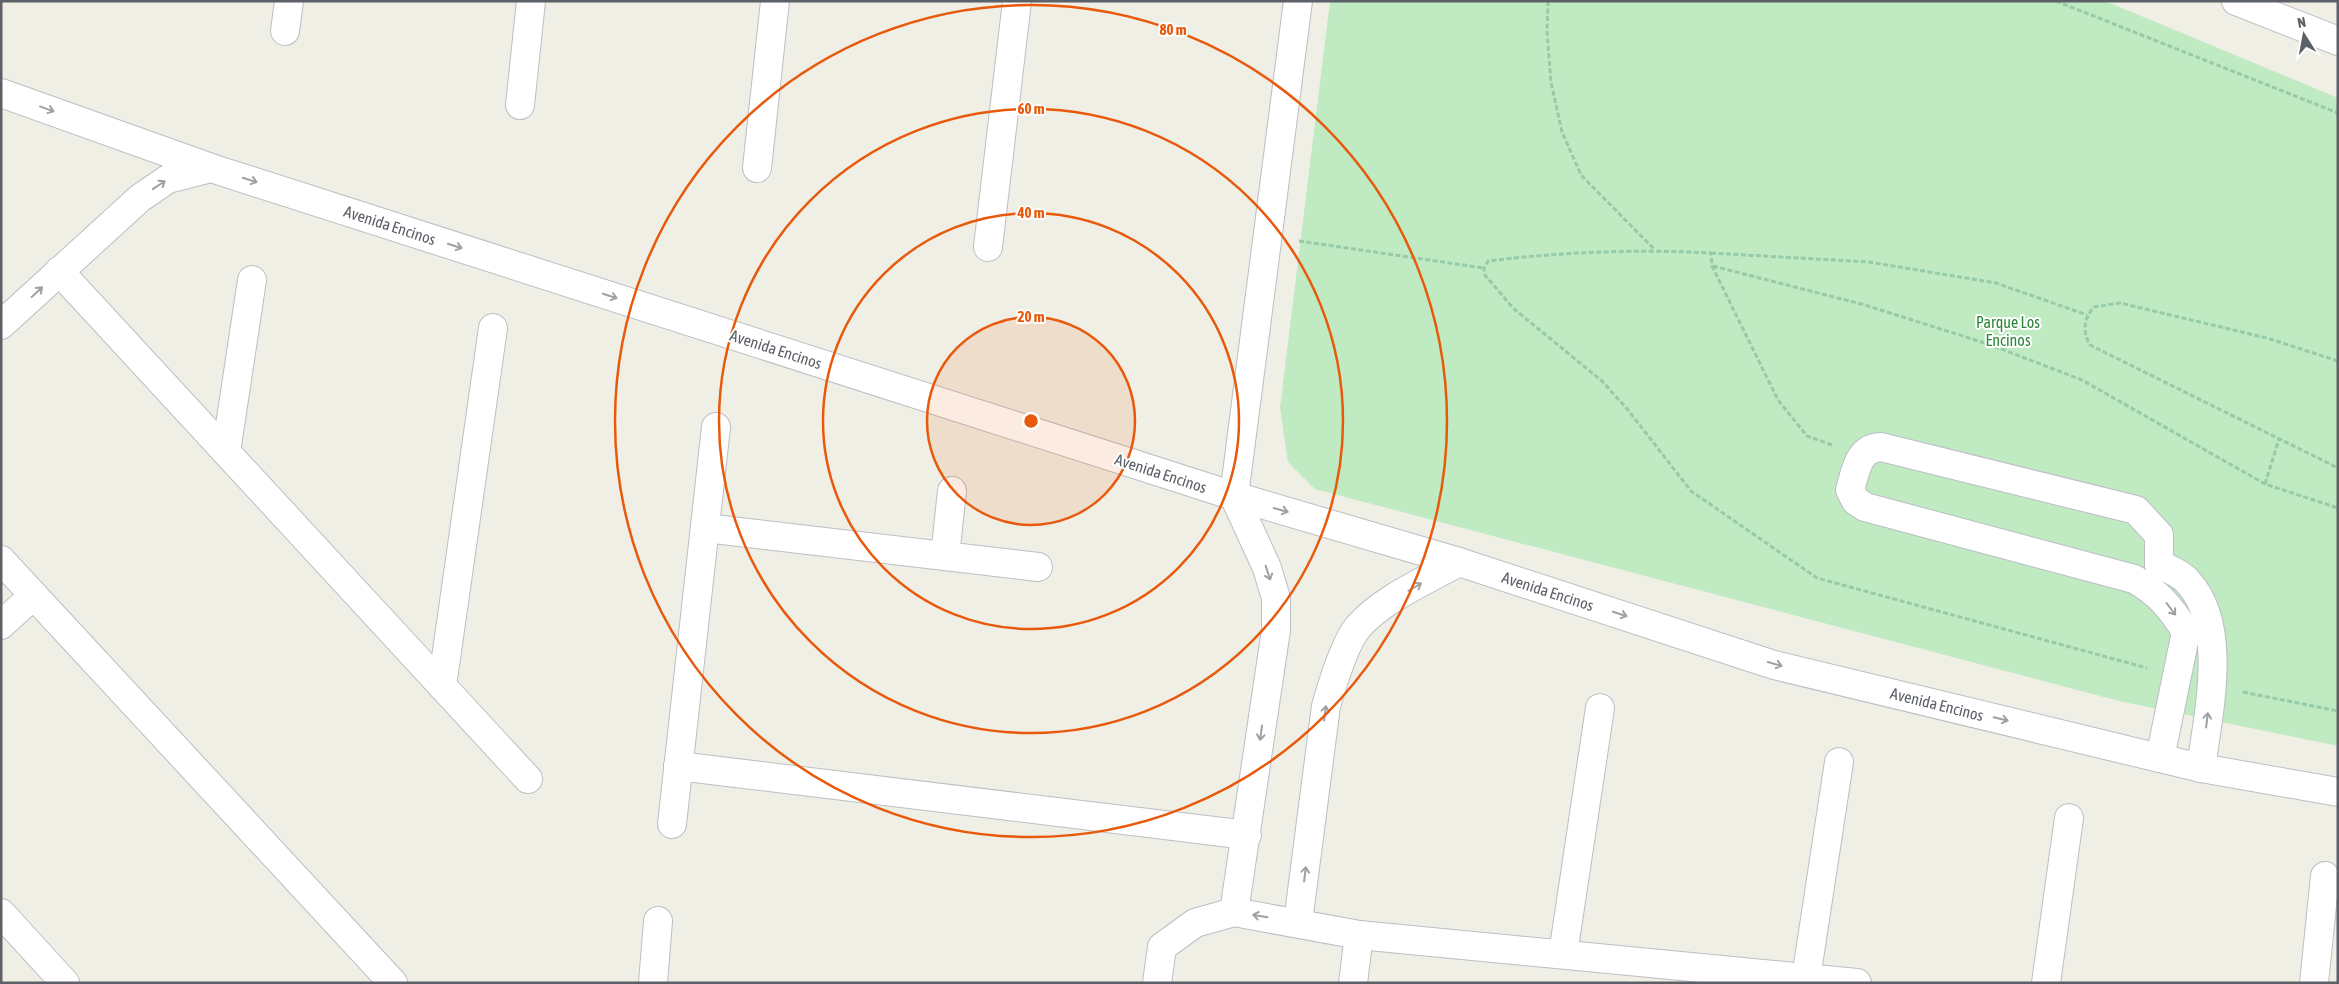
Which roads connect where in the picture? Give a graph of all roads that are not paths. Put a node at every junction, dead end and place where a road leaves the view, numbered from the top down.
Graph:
1 (289, 1) edge
2 (531, 1) edge
3 (775, 1) edge
4 (1017, 1) edge
5 (1298, 1) edge
6 (2236, 1) edge
7 (285, 31) dead end
8 (2338, 41) edge
9 (1, 93) edge
10 (520, 105) dead end
11 (211, 168) junction
12 (758, 168) dead end
13 (988, 247) dead end
14 (59, 271) junction
15 (252, 280) dead end
16 (1, 325) edge
17 (493, 328) dead end
18 (716, 427) dead end
19 (226, 452) junction
20 (952, 491) dead end
21 (1234, 496) junction
22 (705, 528) junction
23 (945, 556) junction
24 (1, 560) edge
25 (1459, 562) junction
26 (2159, 564) junction
27 (1038, 567) dead end
28 (2134, 579) junction
29 (34, 596) junction
30 (1, 625) edge
31 (442, 686) junction
32 (1600, 708) dead end
33 (2160, 758) junction
34 (1839, 762) dead end
35 (678, 766) junction
36 (2201, 768) junction
37 (528, 779) dead end
38 (2338, 792) edge
39 (2069, 818) dead end
40 (672, 824) dead end
41 (1247, 834) junction
42 (2325, 876) dead end
43 (1234, 912) junction
44 (1, 913) edge
45 (658, 921) dead end
46 (1298, 922) junction
47 (1360, 935) junction
48 (1562, 954) junction
49 (1806, 978) junction
50 (65, 983) edge
51 (393, 983) edge
52 (653, 983) edge
53 (1157, 983) edge
54 (1353, 983) edge
55 (1856, 983) edge
56 (2046, 983) edge
57 (2314, 983) edge

1 - 7 street
2 - 10 street
3 - 12 street
4 - 13 street
5 - 21 street
6 - 8 street
9 -> 11 street, Avenida Encinos
14 -> 11 street
11 -> 21 street, Avenida Encinos
16 -> 14 street
14 - 19 street
15 - 19 street
17 - 31 street
18 - 22 street
19 - 31 street
20 - 23 street
21 -> 25 street, Avenida Encinos
21 -> 41 street
22 - 23 street
22 - 35 street
23 - 27 street
24 - 29 street
25 -> 33 street, Avenida Encinos
46 -> 25 street
26 - 28 street
26 - 28 street
36 -> 26 street
28 -> 33 street
29 - 30 street
29 - 51 street
31 - 37 street
32 - 48 street
33 - 36 street, Avenida Encinos
34 - 49 street
35 - 40 street
35 - 41 street
36 - 38 street, Avenida Encinos
39 - 56 street
41 - 43 street
42 - 57 street
46 -> 43 street
43 - 53 street
44 - 50 street
45 - 52 street
46 - 47 street
47 - 48 street
47 - 54 street
48 - 49 street
49 - 55 street

